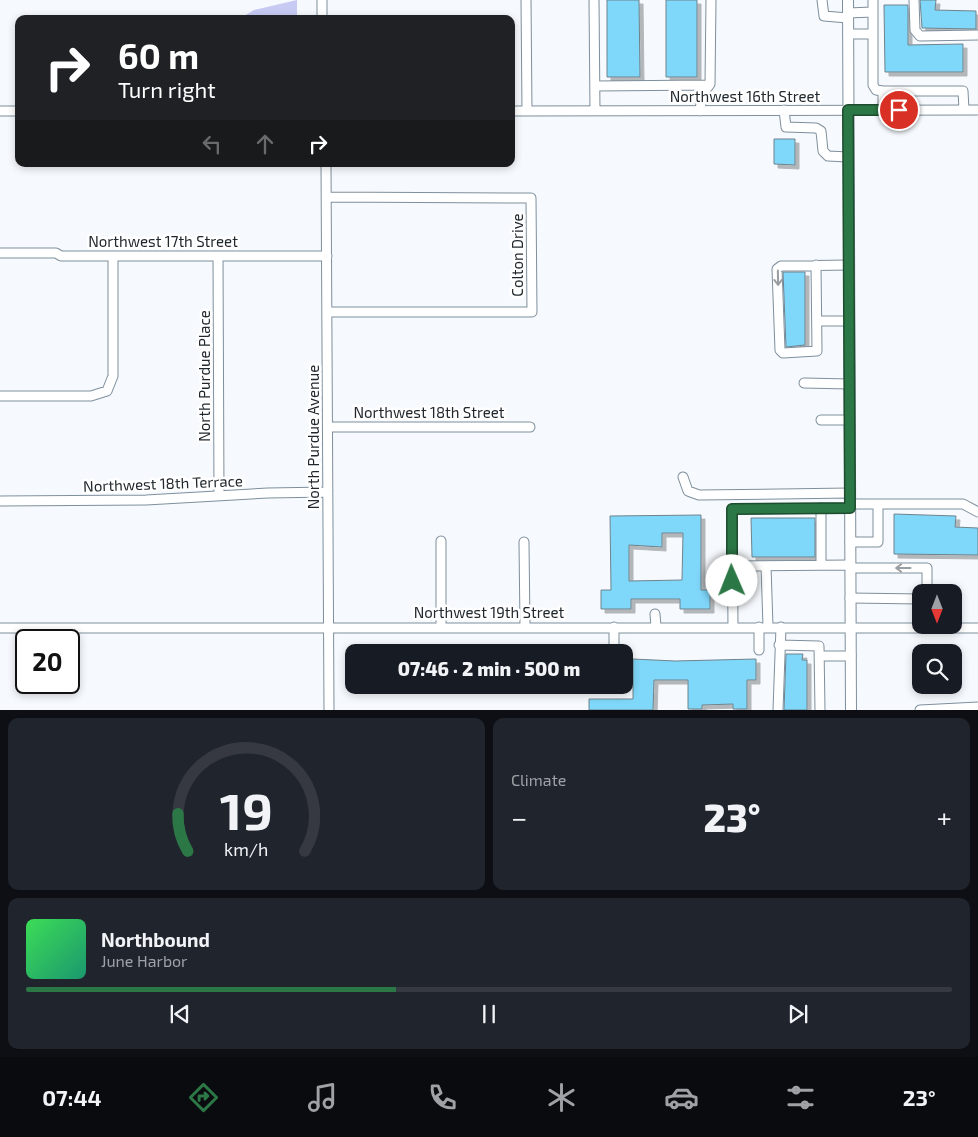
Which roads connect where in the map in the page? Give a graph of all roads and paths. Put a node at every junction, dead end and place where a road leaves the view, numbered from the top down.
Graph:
1 (322, 0) edge
2 (526, 0) edge
3 (594, 0) edge
4 (711, 0) edge
5 (822, 0) edge
6 (848, 0) edge
7 (873, 0) edge
8 (914, 0) edge
9 (873, 12) junction
10 (322, 15) edge
11 (848, 16) junction
12 (848, 34) junction
13 (873, 34) junction
14 (978, 35) edge
15 (709, 85) junction
16 (594, 86) junction
17 (882, 91) junction
18 (0, 110) edge
19 (15, 110) edge
20 (784, 110) junction
21 (813, 110) junction
22 (848, 110) junction
23 (883, 110) junction
24 (964, 110) junction
25 (978, 110) edge
26 (515, 111) edge
27 (527, 111) junction
28 (595, 111) junction
29 (700, 111) junction
30 (812, 128) junction
31 (848, 157) junction
32 (326, 167) edge
33 (326, 198) junction
34 (0, 254) edge
35 (113, 256) junction
36 (218, 256) junction
37 (327, 256) junction
38 (849, 265) junction
39 (816, 266) junction
40 (327, 312) junction
41 (817, 321) junction
42 (849, 321) junction
43 (804, 384) dead end
44 (849, 384) junction
45 (0, 396) edge
46 (821, 420) dead end
47 (849, 420) junction
48 (328, 427) junction
49 (530, 427) dead end
50 (684, 478) dead end
51 (328, 492) junction
52 (850, 493) junction
53 (219, 496) junction
54 (0, 501) edge
55 (878, 504) junction
56 (850, 506) junction
57 (820, 508) junction
58 (978, 512) edge
59 (441, 541) dead end
60 (524, 542) dead end
61 (850, 542) junction
62 (732, 566) junction
63 (766, 566) junction
64 (821, 566) junction
65 (850, 567) junction
66 (927, 584) edge
67 (850, 598) junction
68 (912, 599) edge
69 (655, 614) dead end
70 (850, 626) junction
71 (912, 626) edge
72 (328, 627) junction
73 (525, 627) junction
74 (614, 627) junction
75 (656, 627) junction
76 (733, 627) junction
77 (763, 627) junction
78 (781, 627) junction
79 (962, 627) edge
80 (0, 628) edge
81 (441, 628) junction
82 (978, 628) edge
83 (614, 644) edge
84 (779, 645) junction
85 (759, 650) dead end
86 (819, 656) junction
87 (850, 656) junction
88 (978, 707) edge
89 (962, 708) edge
90 (329, 710) edge
91 (778, 710) edge
92 (820, 710) edge
93 (851, 710) edge
94 (920, 710) edge

1 - 10 street
2 - 27 street
3 - 16 street
4 - 15 street
5 - 11 street
6 - 11 main road
7 - 9 street
8 - 14 street
9 - 11 street
9 - 13 street
11 - 12 main road
12 - 13 street
12 - 22 main road
13 - 17 street
15 - 16 street
15 - 29 street
16 - 28 street
17 - 23 street
17 - 24 street
18 - 19 street
20 - 21 street, Northwest 16th Street
20 - 29 street, Northwest 16th Street
20 - 30 street
21 - 22 street, Northwest 16th Street
21 - 30 street
22 - 23 street, Northwest 16th Street
22 - 31 main road
23 - 24 street, Northwest 16th Street
24 - 25 street, Northwest 16th Street
26 - 27 street, Northwest 16th Street
27 - 28 street, Northwest 16th Street
28 - 29 street, Northwest 16th Street
30 - 31 street
31 - 38 main road
32 - 33 street, North Purdue Avenue
33 - 37 street, North Purdue Avenue
33 - 40 street, Colton Drive
34 - 35 street, Northwest 17th Street
35 - 36 street, Northwest 17th Street
35 - 45 street
36 - 37 street, Northwest 17th Street
36 - 53 street, North Purdue Place
37 - 40 street, North Purdue Avenue
38 - 39 street
38 - 42 main road
39 - 41 street
39 -> 41 street
40 - 48 street, North Purdue Avenue
41 - 42 street
42 - 44 main road
43 - 44 street
44 - 47 main road
46 - 47 street
47 - 52 main road
48 - 49 street, Northwest 18th Street
48 - 51 street, North Purdue Avenue
50 - 52 street
51 - 53 street, Northwest 18th Terrace
51 - 72 street, North Purdue Avenue
52 - 56 main road
53 - 54 street, Northwest 18th Terrace
55 - 56 street
55 - 58 street
55 - 61 street
56 - 57 street
56 - 61 main road
57 - 62 street
57 - 64 street
59 - 81 street
60 - 73 street
61 - 65 main road
62 - 63 street
62 - 76 street
63 - 64 street
63 - 77 street
64 - 65 street
66 -> 65 street
65 - 67 main road
67 - 68 street
67 - 70 main road
69 - 75 street
70 - 71 street, Northwest 19th Street
70 - 78 street, Northwest 19th Street
70 - 87 main road
72 - 80 street, Northwest 19th Street
72 - 81 street, Northwest 19th Street
72 - 90 street, North Purdue Avenue
73 - 74 street, Northwest 19th Street
73 - 81 street, Northwest 19th Street
74 - 75 street, Northwest 19th Street
74 - 83 street
75 - 76 street, Northwest 19th Street
76 - 77 street, Northwest 19th Street
77 - 78 street, Northwest 19th Street
77 - 85 street
78 - 84 street
79 - 82 street, Northwest 19th Street
84 - 86 street
84 - 91 street
86 - 87 street
86 - 92 street
87 - 93 main road
88 - 89 street
89 - 94 street

